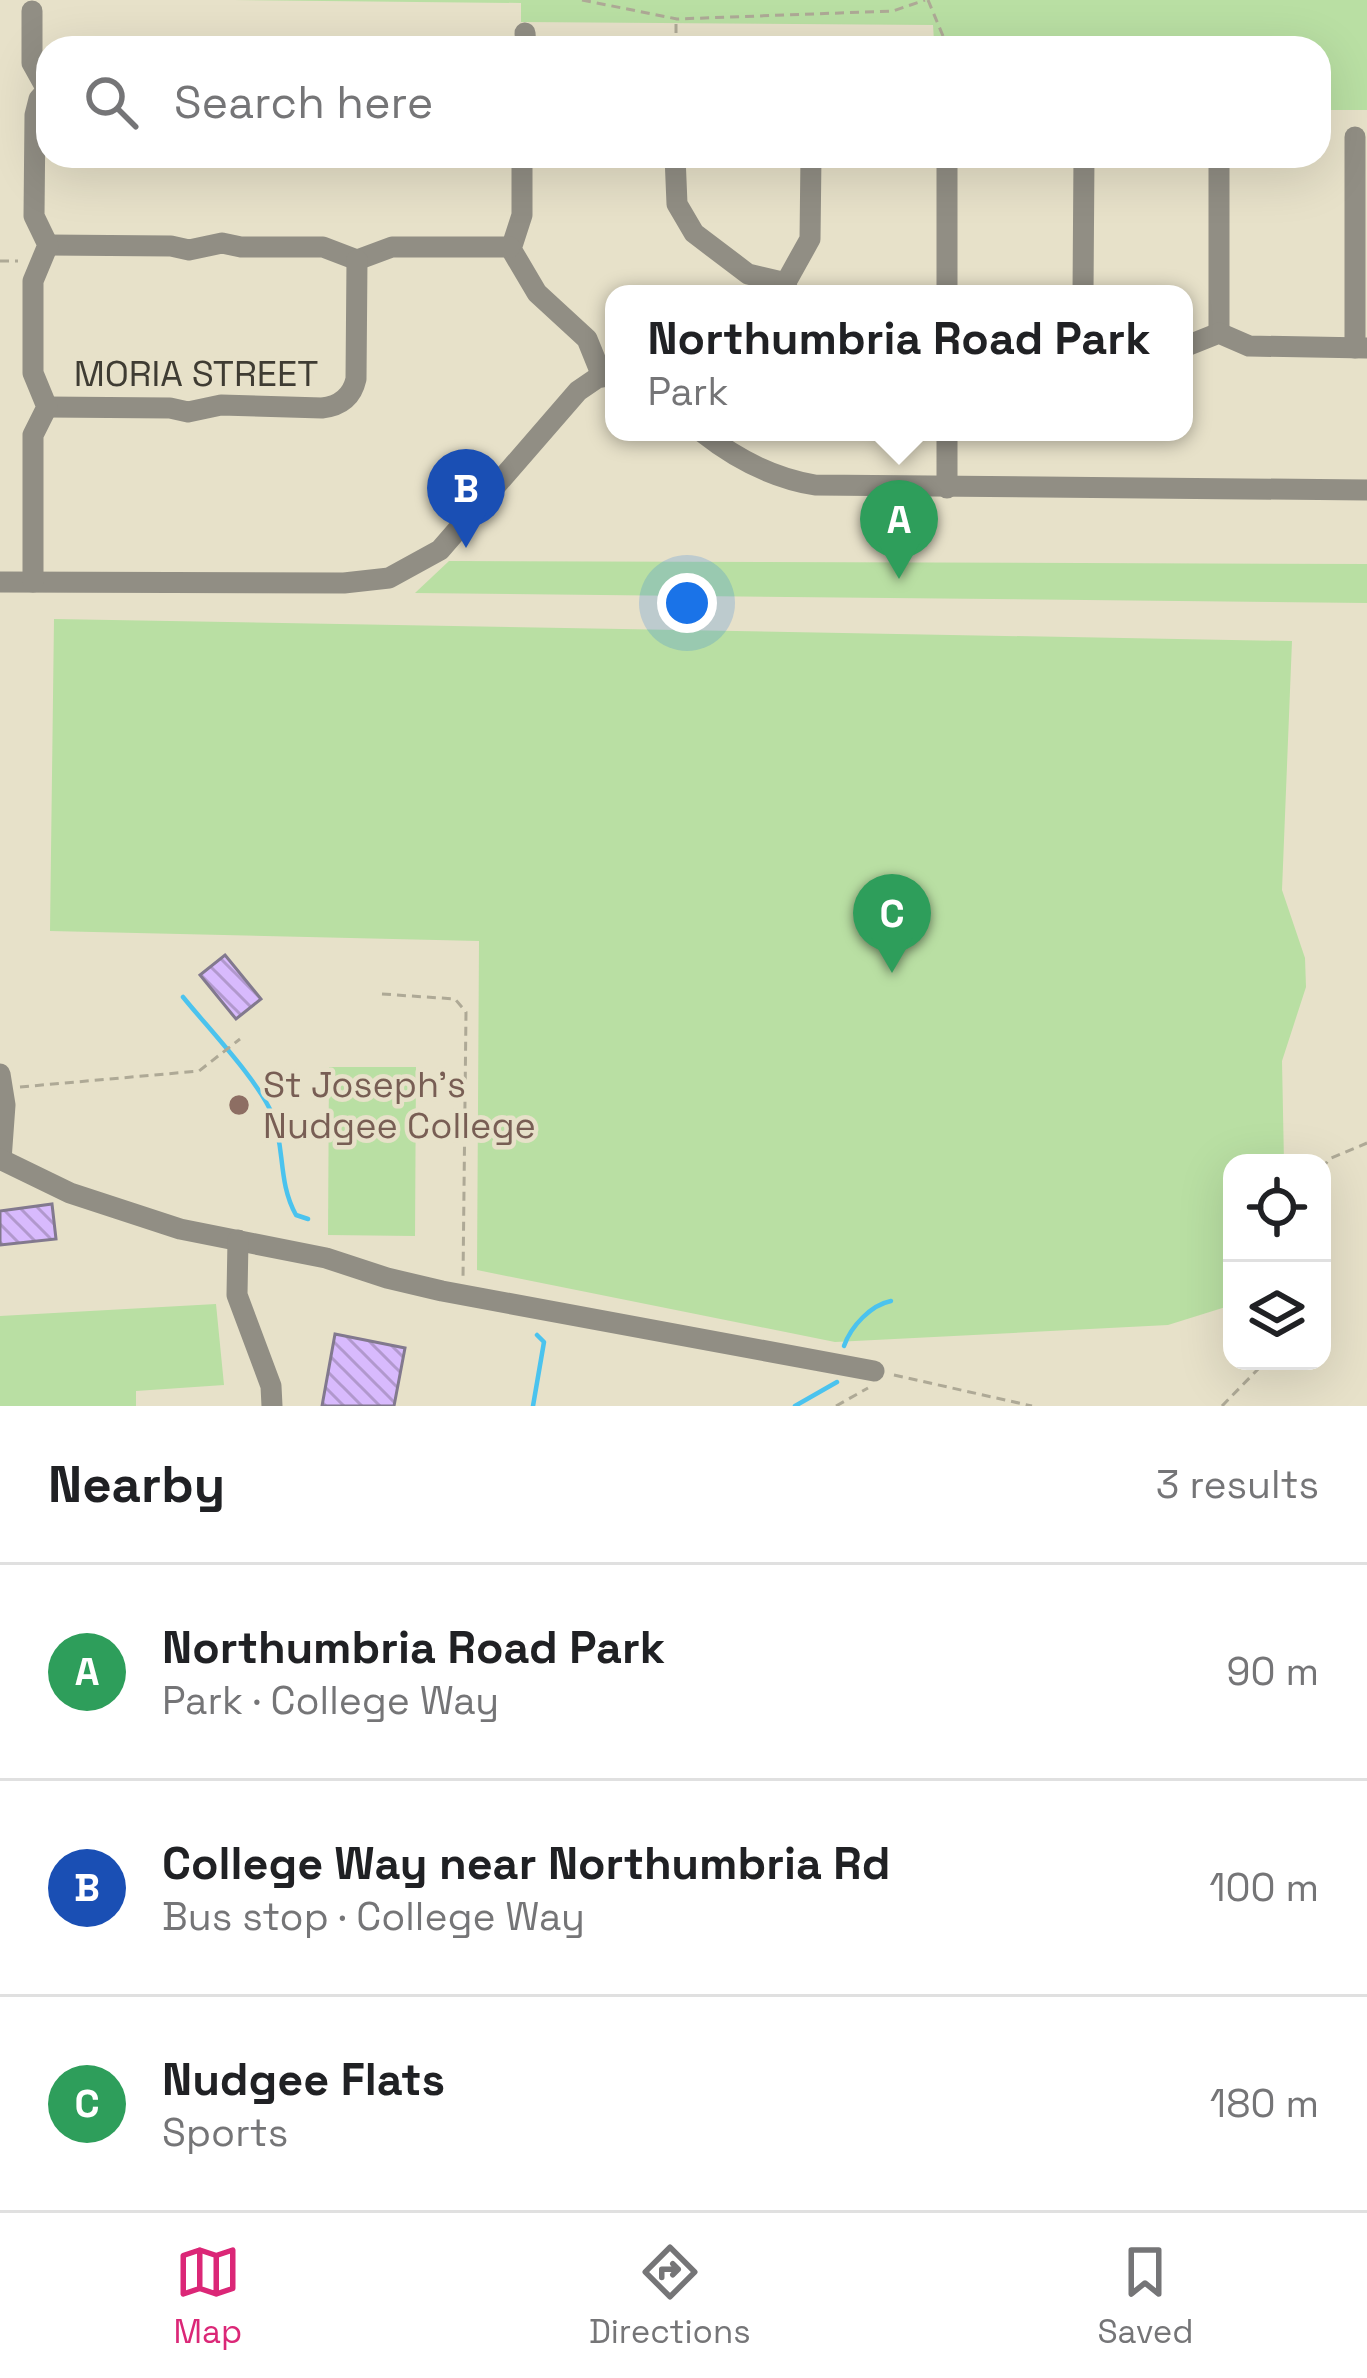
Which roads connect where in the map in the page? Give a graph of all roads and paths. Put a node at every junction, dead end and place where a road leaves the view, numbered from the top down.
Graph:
1 (582, 0) edge
2 (927, 0) edge
3 (32, 11) dead end
4 (676, 19) junction
5 (676, 36) edge
6 (943, 36) edge
7 (36, 70) edge
8 (36, 106) edge
9 (1356, 130) edge
10 (522, 168) edge
11 (676, 168) edge
12 (811, 168) edge
13 (947, 168) edge
14 (1084, 168) edge
15 (1220, 168) edge
16 (511, 247) junction
17 (43, 254) junction
18 (358, 260) junction
19 (0, 261) edge
20 (776, 285) edge
21 (790, 285) edge
22 (947, 285) edge
23 (1082, 285) edge
24 (1219, 333) junction
25 (1193, 343) edge
26 (1361, 348) edge
27 (605, 370) edge
28 (605, 377) edge
29 (46, 407) junction
30 (715, 441) edge
31 (947, 441) edge
32 (947, 488) junction
33 (1367, 490) edge
34 (0, 582) edge
35 (33, 582) junction
36 (382, 994) dead end
37 (240, 1039) dead end
38 (1, 1081) edge
39 (1367, 1143) edge
40 (1331, 1158) edge
41 (0, 1160) edge
42 (238, 1240) junction
43 (460, 1294) junction
44 (1257, 1370) edge
45 (873, 1378) junction
46 (272, 1406) edge
47 (836, 1406) edge
48 (1032, 1406) edge
49 (1222, 1406) edge

1 - 4 path
2 - 4 path
2 - 6 path
3 - 7 street
4 - 5 path
8 - 17 street
9 - 26 street
10 - 16 street
11 - 20 street
12 - 21 street
13 - 22 street
14 - 23 street
15 - 24 street
16 - 18 street
16 - 27 street
17 - 18 street
17 - 19 path
17 - 29 street
18 - 29 street, MORIA STREET
24 - 25 street
24 - 26 street
28 - 35 street
29 - 35 street
30 - 32 street
31 - 32 street
32 - 33 street
34 - 35 street
36 - 43 path
37 - 38 path
38 - 41 street
39 - 40 path
41 - 42 street
42 - 43 street
42 - 46 street
43 - 45 street
44 - 49 path
45 - 47 path
45 - 48 path

